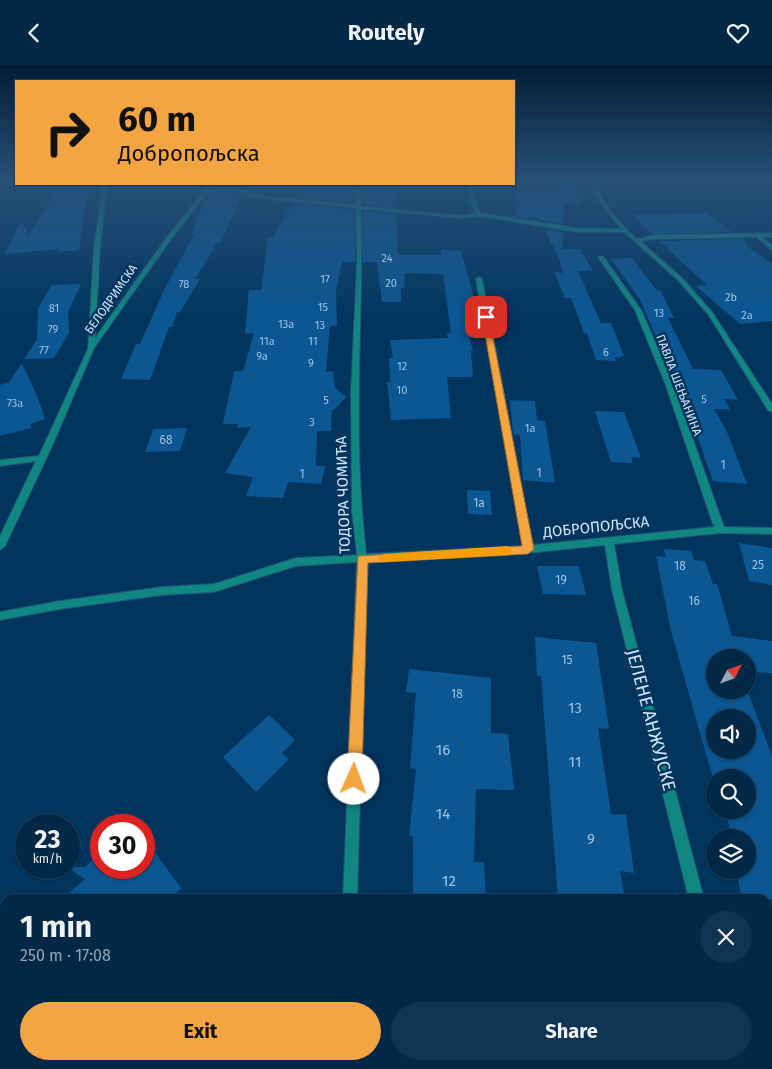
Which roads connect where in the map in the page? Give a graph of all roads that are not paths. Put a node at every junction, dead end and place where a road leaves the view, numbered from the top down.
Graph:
1 (99, 226) edge
2 (179, 226) edge
3 (358, 226) edge
4 (556, 226) edge
5 (621, 226) edge
6 (625, 231) junction
7 (772, 235) edge
8 (758, 236) junction
9 (637, 240) junction
10 (772, 248) edge
11 (601, 257) dead end
12 (479, 279) dead end
13 (91, 349) junction
14 (772, 410) edge
15 (42, 459) junction
16 (0, 463) edge
17 (720, 530) junction
18 (772, 531) edge
19 (609, 540) junction
20 (0, 546) edge
21 (528, 549) junction
22 (362, 559) junction
23 (0, 616) edge
24 (350, 894) edge
25 (696, 894) edge

1 - 13 street, БЕЛОДРИМСКА
2 - 13 street, БЕЛОДРИМСКА
3 - 22 street, ТОДОРА ЧОМИЋА
4 - 6 street
5 - 6 street
6 - 9 street
7 - 8 street
8 - 9 street
8 - 10 street
9 - 14 street
11 - 17 street, ПАВЛА ШЕЊАНИНА
12 - 21 street
13 - 15 street, БЕЛОДРИМСКА
15 - 16 street
15 - 20 street, БЕЛОДРИМСКА
17 - 18 street, ДОБРОПОЉСКА
17 - 19 street, ДОБРОПОЉСКА
19 - 21 street, ДОБРОПОЉСКА
19 - 25 street, ЈЕЛЕНЕ АНЖУЈСКЕ
21 - 22 street, ДОБРОПОЉСКА
22 - 23 street, ТОДОРА ЧОМИЋА
22 - 24 street

